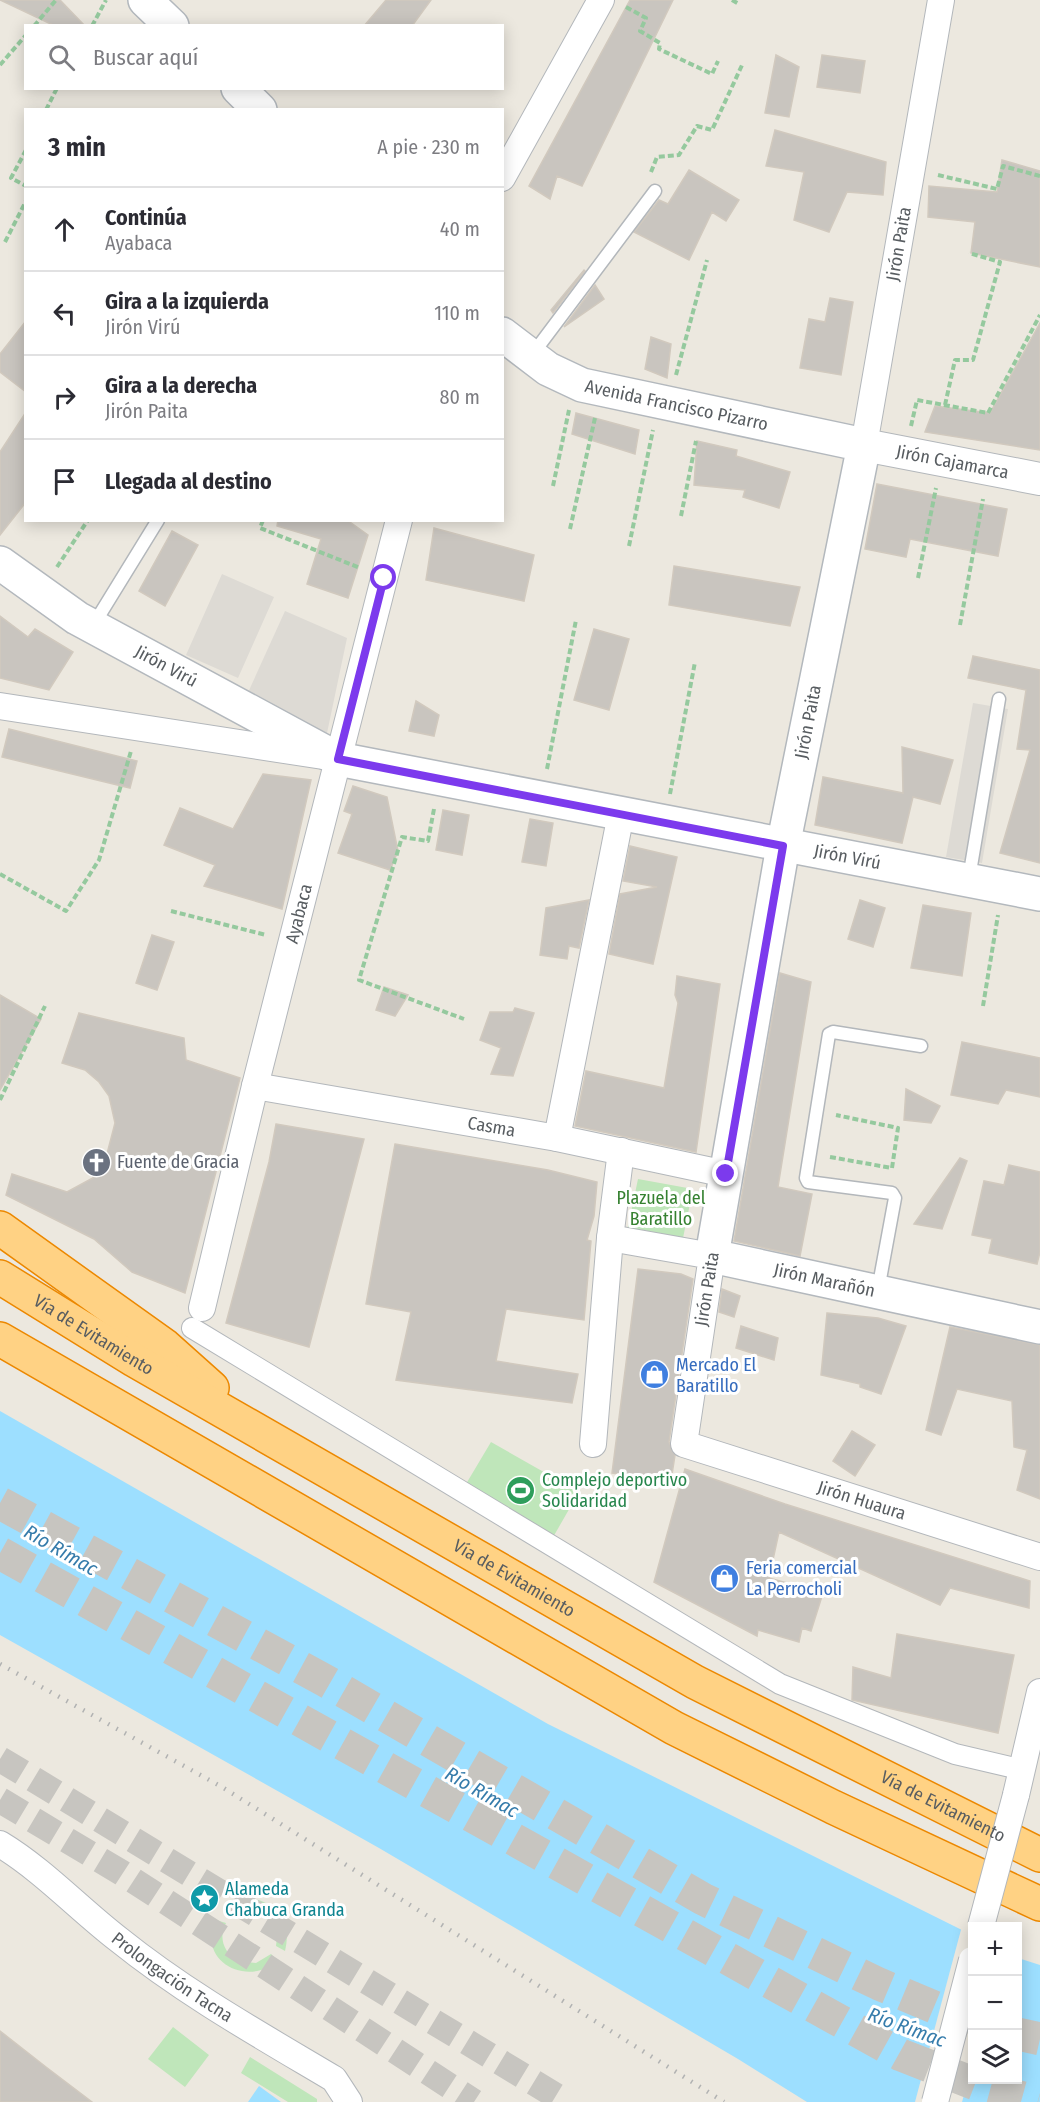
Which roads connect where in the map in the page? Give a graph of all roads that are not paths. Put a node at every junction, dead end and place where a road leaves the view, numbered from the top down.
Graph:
1 (145, 0) edge
2 (941, 0) edge
3 (611, 2) edge
4 (169, 24) edge
5 (240, 90) edge
6 (258, 108) edge
7 (504, 175) edge
8 (655, 191) road end
9 (504, 335) edge
10 (532, 356) junction
11 (864, 445) junction
12 (1040, 479) edge
13 (157, 522) edge
14 (398, 522) edge
15 (0, 563) edge
16 (93, 627) junction
17 (999, 699) dead end
18 (0, 706) edge
19 (338, 759) junction
20 (621, 814) junction
21 (783, 846) junction
22 (968, 881) junction
23 (1040, 894) edge
24 (921, 1046) dead end
25 (255, 1086) junction
26 (557, 1138) junction
27 (621, 1151) junction
28 (726, 1174) junction
29 (0, 1228) edge
30 (610, 1238) junction
31 (712, 1256) junction
32 (0, 1277) edge
33 (878, 1292) junction
34 (197, 1318) joint
35 (1040, 1327) edge
36 (0, 1339) edge
37 (255, 1428) junction
38 (593, 1444) dead end
39 (684, 1444) joint
40 (1040, 1557) edge
41 (1040, 1692) edge
42 (1031, 1770) edge
43 (0, 1844) edge
44 (1040, 1856) edge
45 (1040, 1904) edge
46 (982, 1922) edge
47 (968, 1975) edge
48 (349, 2102) edge
49 (935, 2102) edge

1 - 4 main road
2 - 11 street, Jirón Paita
3 - 7 street
5 - 6 main road
8 - 10 lane
9 - 10 main road, Avenida Francisco Pizarro
10 - 11 main road, Avenida Francisco Pizarro
11 - 12 street, Jirón Cajamarca
11 - 21 main road, Jirón Paita
13 - 16 lane
14 - 19 street, Ayabaca
15 - 16 main road, Jirón Virú
16 - 19 main road, Jirón Virú
17 - 22 lane
18 - 19 street, Jirón Virú
19 - 20 main road, Jirón Virú
19 - 25 street, Ayabaca
20 - 21 main road, Jirón Virú
20 - 26 street
21 - 22 main road, Jirón Virú
21 - 28 main road, Jirón Paita
22 - 23 main road, Jirón Virú
24 - 33 lane
25 - 26 street, Casma
25 - 34 street, Ayabaca
26 - 27 street, Casma
27 - 28 street, Casma
27 - 30 street
28 - 31 main road, Jirón Paita
29 - 37 highway
30 - 31 street, Jirón Marañón
30 - 38 street
31 - 33 main road, Jirón Marañón
31 - 39 street, Jirón Paita
32 - 37 highway, Vía de Evitamiento
33 - 35 main road, Jirón Marañón
34 - 42 street
36 - 45 highway
37 - 44 highway, Vía de Evitamiento
39 - 40 street, Jirón Huaura
41 - 42 street
42 - 46 street, bridge
43 - 48 street, Prolongación Tacna
47 - 49 street, bridge

